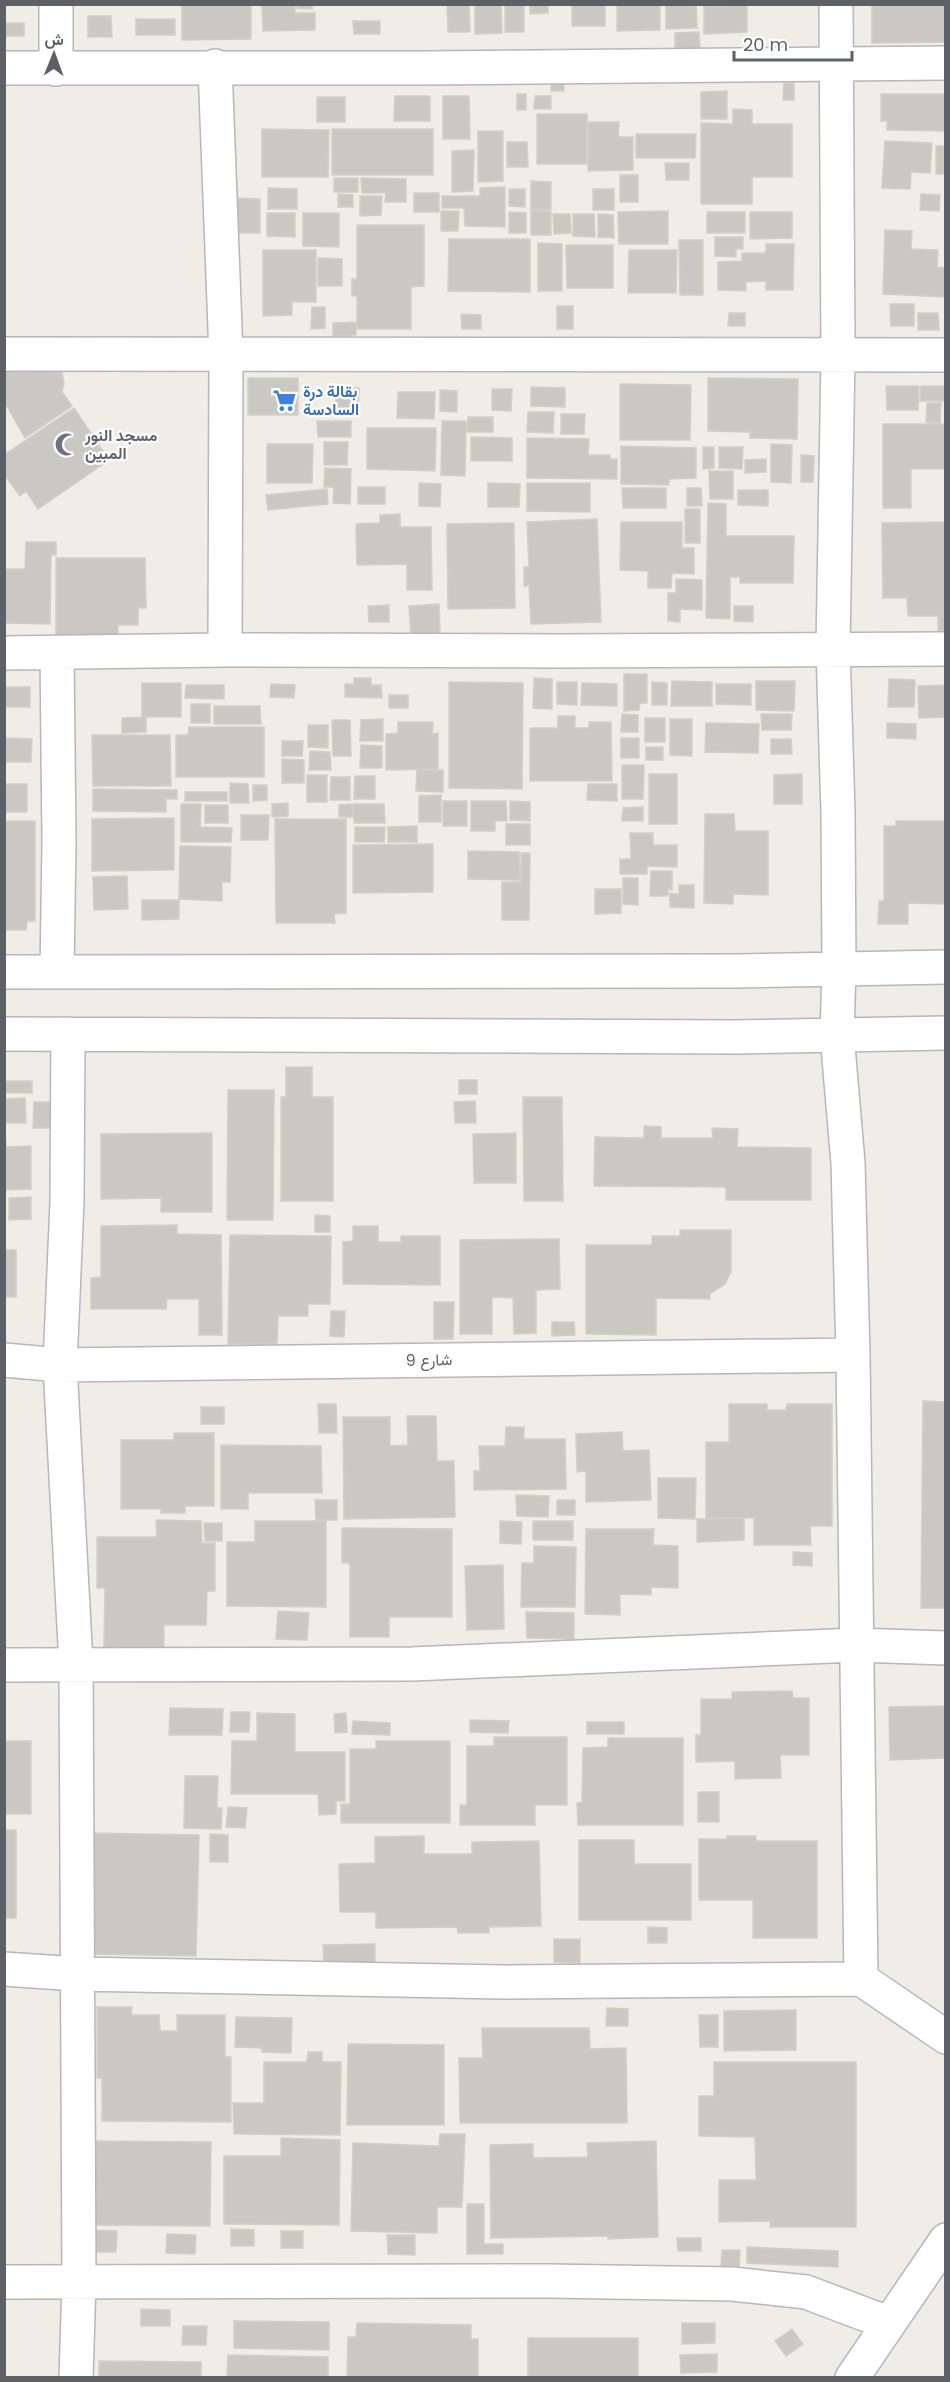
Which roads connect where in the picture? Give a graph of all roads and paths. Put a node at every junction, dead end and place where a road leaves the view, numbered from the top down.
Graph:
1 (56, 4) edge
2 (836, 4) edge
3 (945, 63) edge
4 (836, 64) junction
5 (215, 66) junction
6 (4, 68) edge
7 (56, 69) junction
8 (4, 354) edge
9 (226, 355) junction
10 (945, 355) edge
11 (838, 356) junction
12 (833, 648) junction
13 (945, 649) edge
14 (225, 650) junction
15 (4, 653) edge
16 (57, 653) junction
17 (945, 967) edge
18 (839, 969) junction
19 (4, 972) edge
20 (57, 972) junction
21 (945, 1033) edge
22 (4, 1034) edge
23 (68, 1034) junction
24 (837, 1035) junction
25 (853, 1355) junction
26 (4, 1360) edge
27 (60, 1365) junction
28 (856, 1645) junction
29 (945, 1648) edge
30 (76, 1664) junction
31 (4, 1665) edge
32 (4, 1969) edge
33 (77, 1974) junction
34 (861, 1979) junction
35 (945, 2037) edge
36 (945, 2240) edge
37 (4, 2282) edge
38 (79, 2282) junction
39 (888, 2323) junction
40 (76, 2378) edge
41 (852, 2378) edge

1 - 7 street
2 - 4 street
3 - 4 street
4 - 5 street
4 - 11 street
5 - 7 street
5 - 9 street
6 - 7 street
8 - 9 street
9 - 11 street
9 - 14 street
10 - 11 street
11 - 12 street
12 - 13 street
12 - 14 street
12 - 18 street
14 - 16 street
15 - 16 street
16 - 20 street
17 - 18 street
18 - 20 street
18 - 24 street
19 - 20 street
21 - 24 street
22 - 23 street
23 - 24 street
23 - 27 street
24 - 25 street
25 - 27 street, شارع 9
25 - 28 street
26 - 27 street, شارع 9
27 - 30 street
28 - 29 street
28 - 30 street
28 - 34 street
30 - 31 street
30 - 33 street
32 - 33 street
33 - 34 street
33 - 38 street
34 - 35 street
36 - 39 street
37 - 38 street
38 - 39 street
38 - 40 street
39 - 41 street

